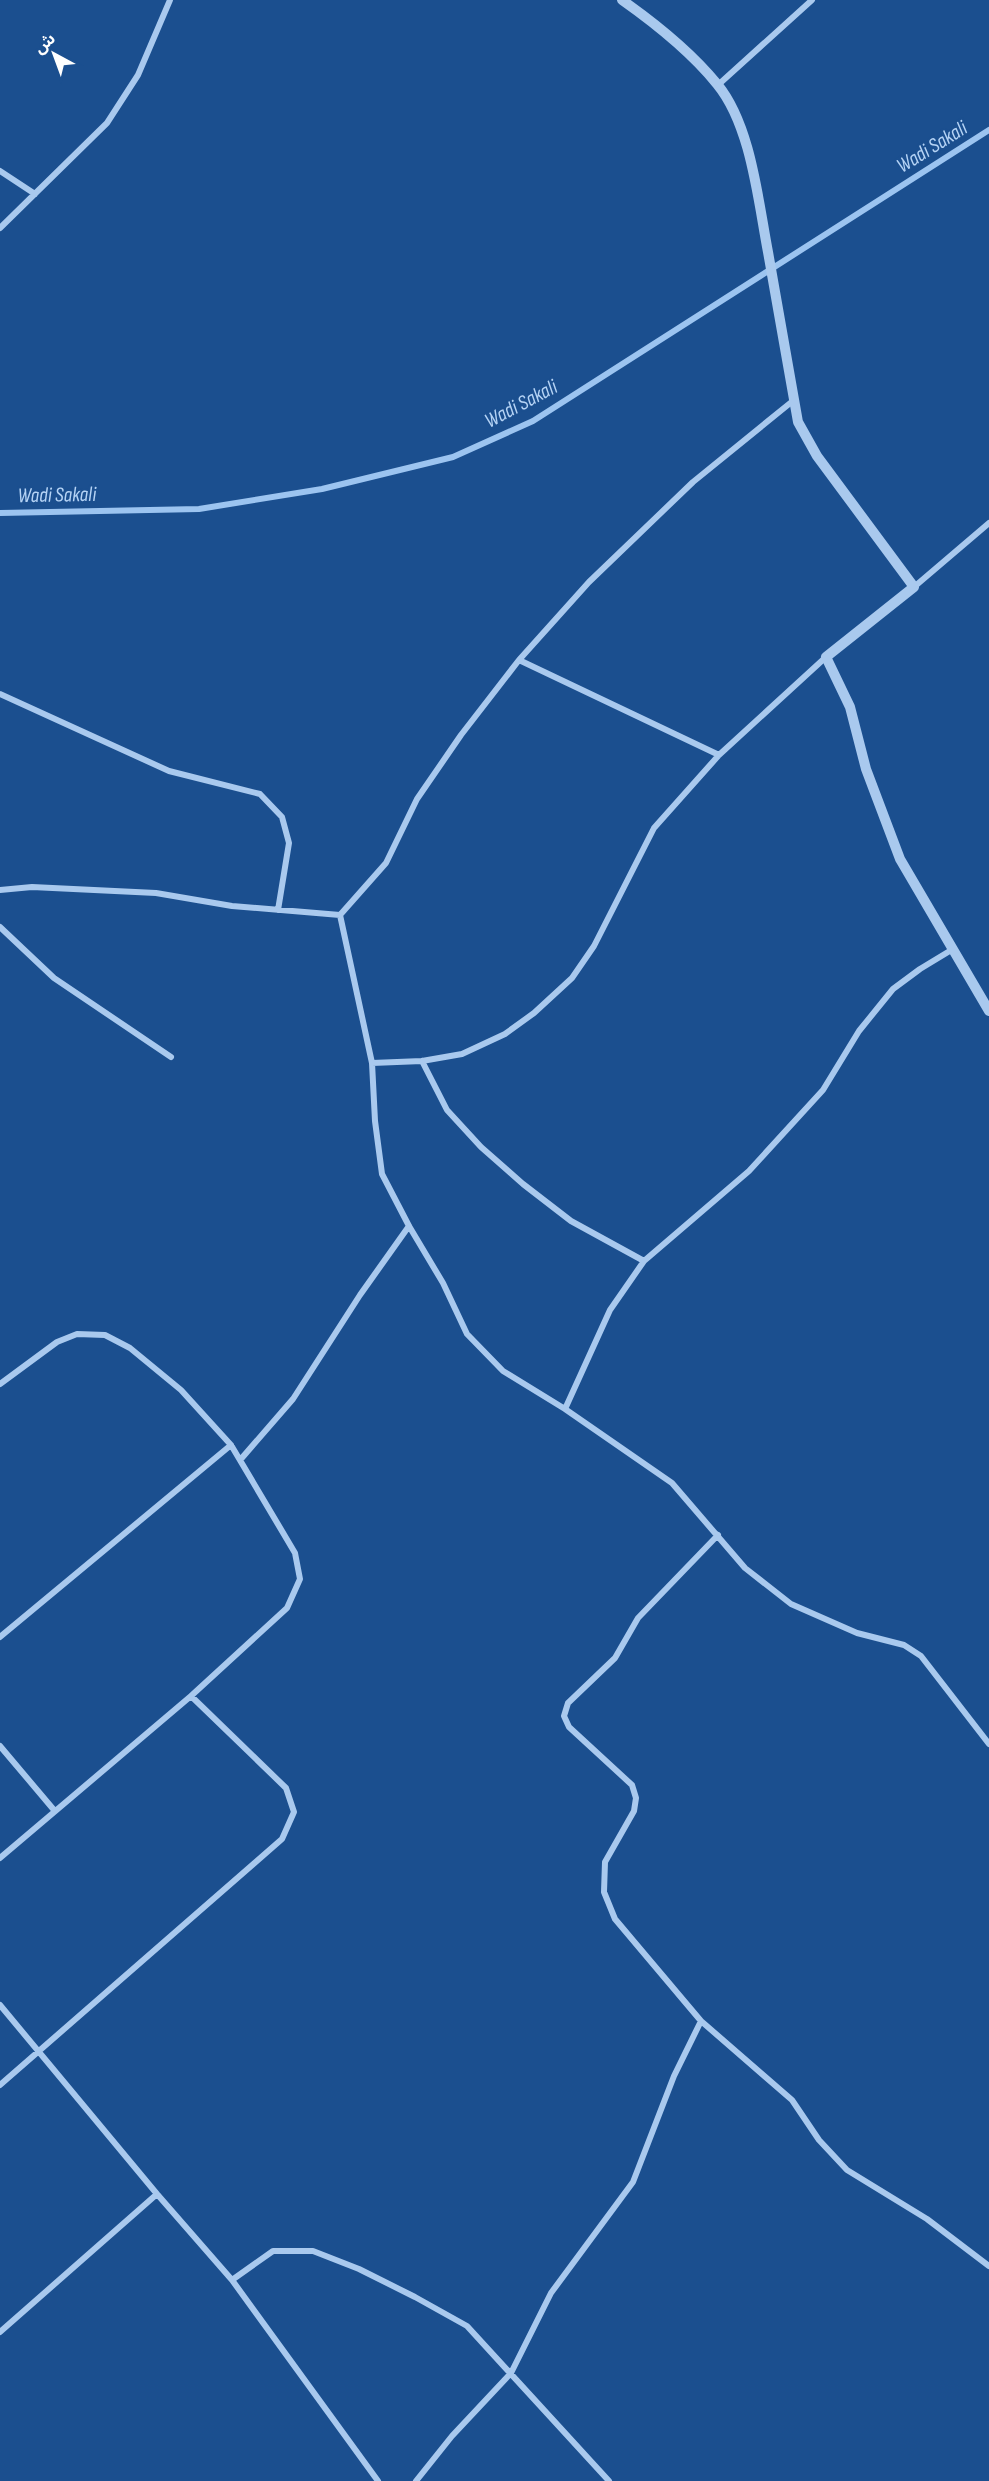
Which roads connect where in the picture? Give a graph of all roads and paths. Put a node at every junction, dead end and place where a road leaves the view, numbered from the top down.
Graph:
1 (170, 0) edge
2 (622, 0) edge
3 (812, 0) edge
4 (718, 85) junction
5 (0, 171) edge
6 (36, 194) junction
7 (0, 228) edge
8 (794, 400) junction
9 (989, 523) edge
10 (914, 587) junction
11 (826, 657) junction
12 (519, 660) junction
13 (0, 694) edge
14 (719, 755) junction
15 (0, 890) edge
16 (278, 910) junction
17 (340, 915) junction
18 (0, 927) edge
19 (952, 949) junction
20 (989, 1011) edge
21 (171, 1057) dead end
22 (422, 1061) junction
23 (372, 1063) junction
24 (409, 1226) junction
25 (644, 1261) junction
26 (0, 1384) edge
27 (565, 1409) junction
28 (231, 1444) junction
29 (241, 1459) junction
30 (718, 1535) junction
31 (0, 1637) edge
32 (191, 1696) junction
33 (989, 1744) edge
34 (0, 1746) edge
35 (54, 1810) junction
36 (0, 1858) edge
37 (0, 2005) edge
38 (701, 2021) junction
39 (38, 2052) junction
40 (0, 2085) edge
41 (157, 2194) junction
42 (989, 2266) edge
43 (232, 2280) junction
44 (0, 2332) edge
45 (511, 2373) junction
46 (378, 2481) edge
47 (416, 2481) edge
48 (609, 2481) edge

1 - 6 street
2 - 4 street
3 - 4 street
4 - 8 street
5 - 6 street
6 - 7 street
8 - 10 street
8 - 12 street
9 - 10 street
10 - 11 street
11 - 14 street
11 - 19 street
12 - 14 street
12 - 17 street
13 - 16 street
14 - 22 street
15 - 16 street
16 - 17 street
17 - 23 street
18 - 21 street
19 - 20 street
19 - 25 street
22 - 23 street
22 - 25 street
23 - 24 street
24 - 27 street
24 - 29 street
25 - 27 street
26 - 28 street
27 - 30 street
28 - 29 street
28 - 31 street
29 - 32 street
30 - 33 street
30 - 38 street
32 - 35 street
32 - 39 street
34 - 35 street
35 - 36 street
37 - 39 street
38 - 42 street
38 - 45 street
39 - 40 street
39 - 41 street
41 - 43 street
41 - 44 street
43 - 45 street
43 - 46 street
45 - 47 street
45 - 48 street

